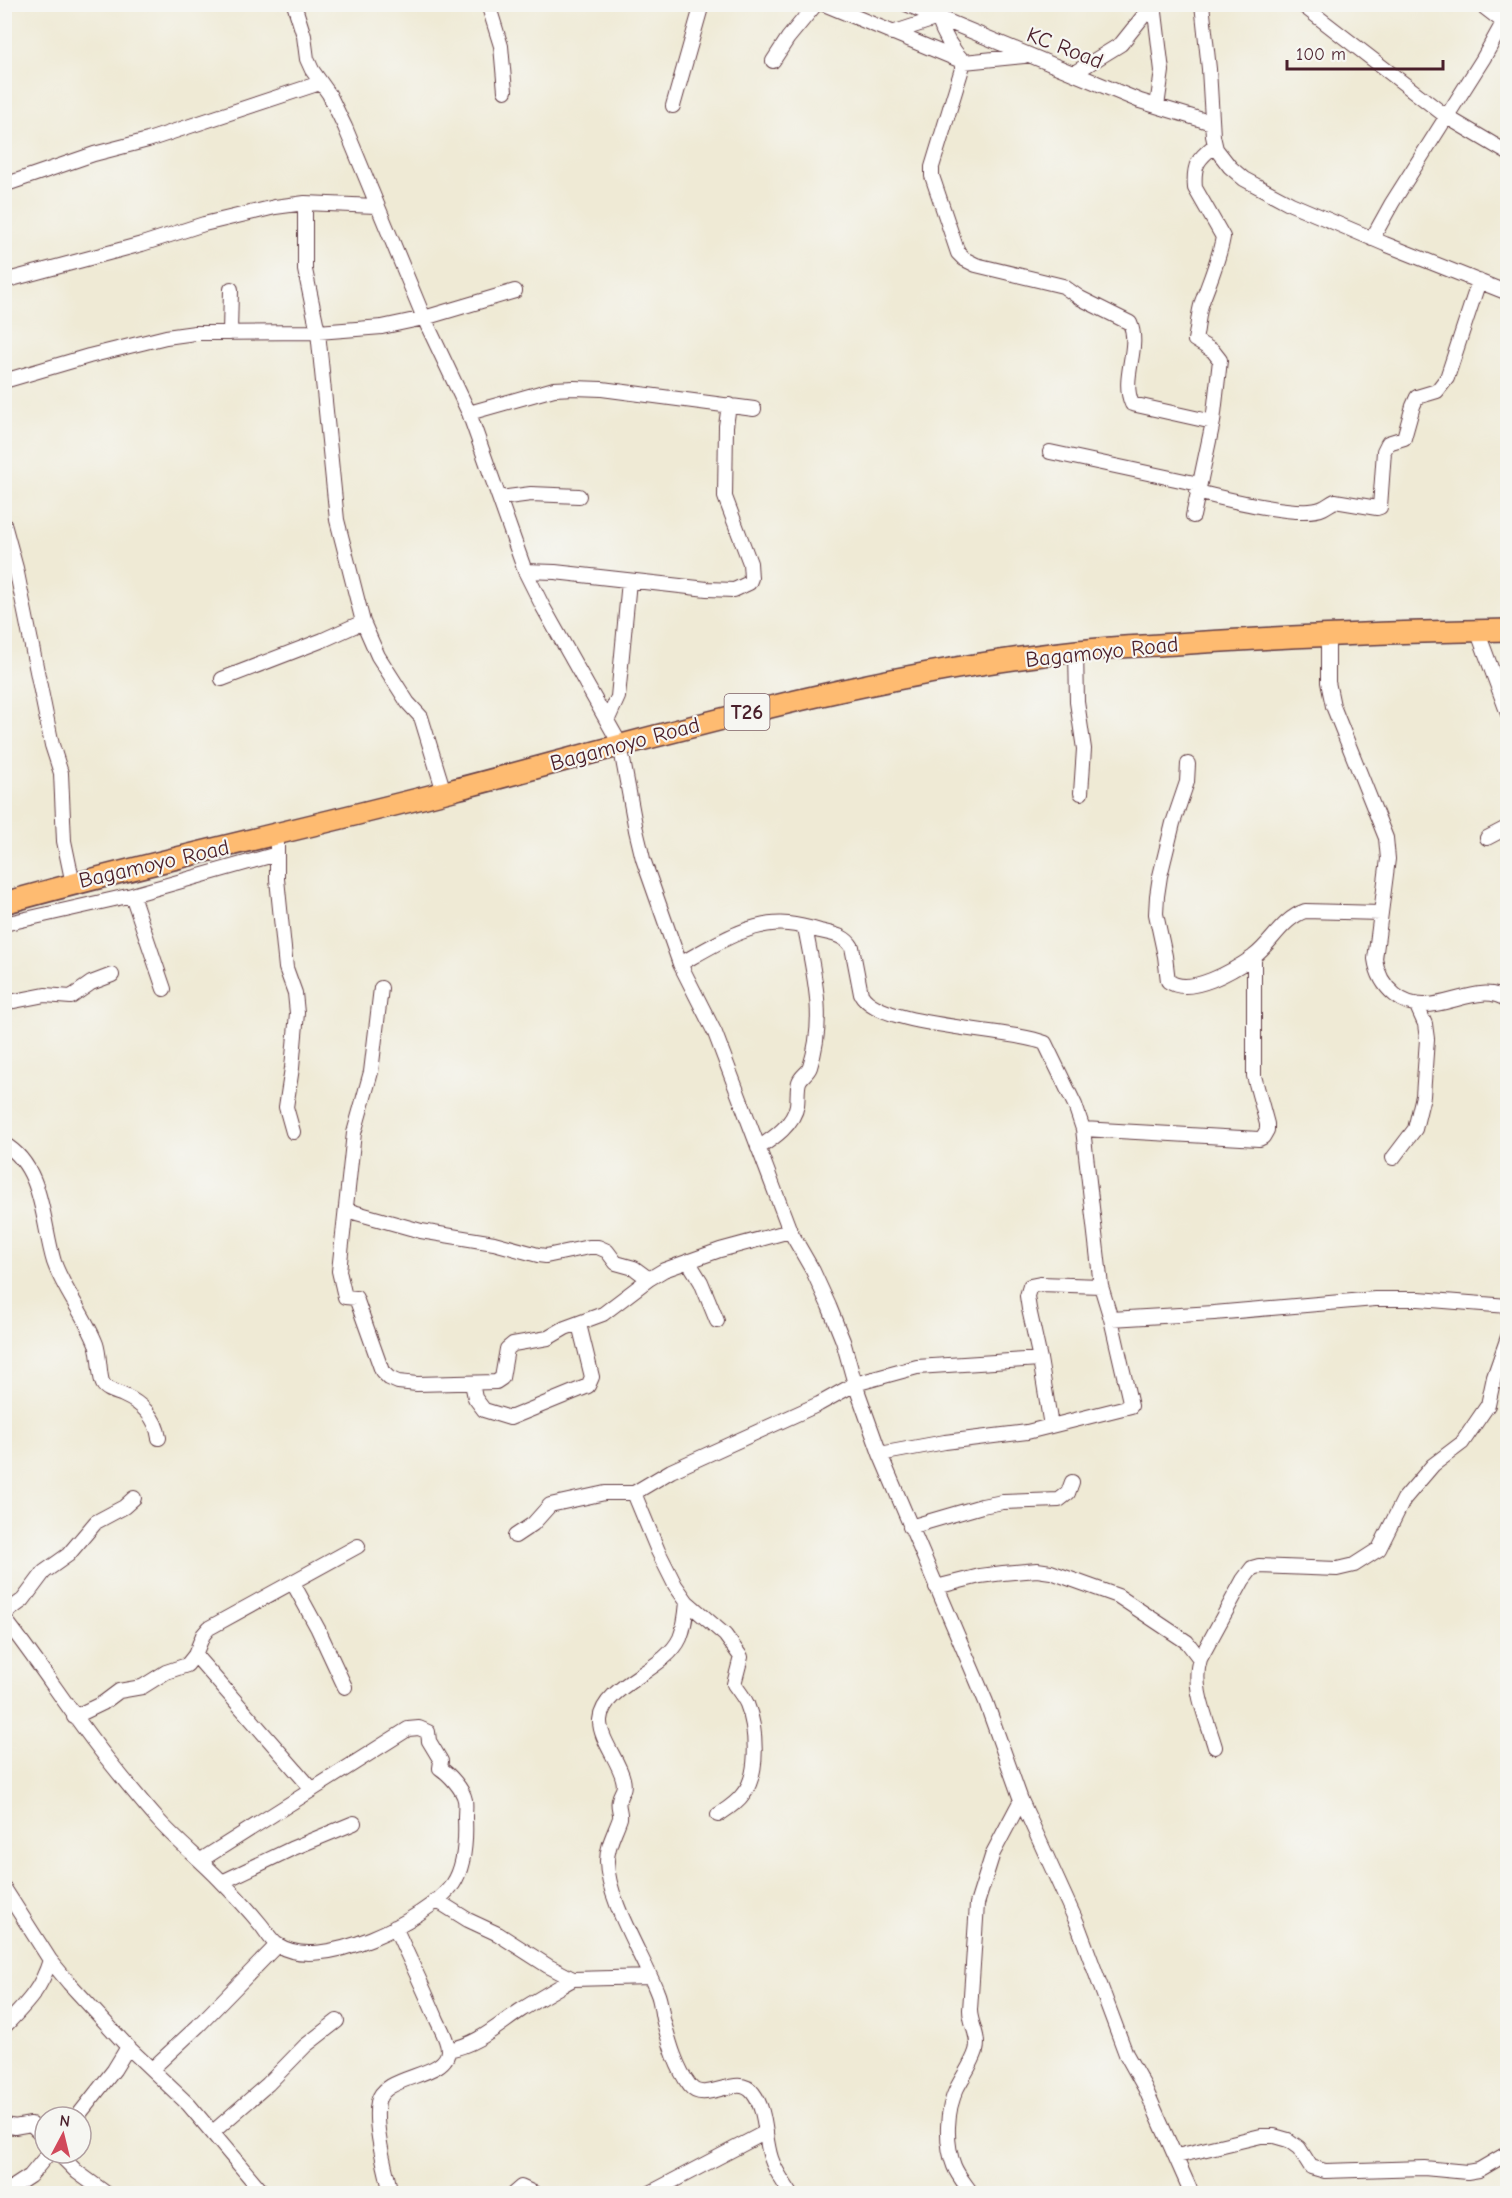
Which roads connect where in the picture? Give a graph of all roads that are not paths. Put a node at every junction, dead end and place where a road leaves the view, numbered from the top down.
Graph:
1 (294, 4) edge
2 (488, 4) edge
3 (702, 4) edge
4 (816, 4) edge
5 (824, 4) edge
6 (906, 4) edge
7 (943, 4) edge
8 (1153, 4) edge
9 (1202, 4) edge
10 (1301, 4) edge
11 (1480, 4) edge
12 (938, 18) junction
13 (1505, 18) edge
14 (892, 33) junction
15 (1026, 55) junction
16 (773, 61) dead end
17 (964, 62) junction
18 (1074, 73) junction
19 (320, 83) junction
20 (505, 91) dead end
21 (673, 106) dead end
22 (1157, 106) junction
23 (1447, 117) junction
24 (1212, 123) junction
25 (1215, 145) junction
26 (1508, 153) edge
27 (4, 185) edge
28 (305, 203) junction
29 (376, 206) junction
30 (1372, 239) junction
31 (4, 281) edge
32 (1479, 281) junction
33 (231, 289) dead end
34 (515, 291) dead end
35 (1508, 293) edge
36 (424, 318) junction
37 (318, 332) junction
38 (230, 333) junction
39 (4, 381) edge
40 (729, 405) junction
41 (754, 410) dead end
42 (469, 413) junction
43 (1213, 422) junction
44 (1050, 452) dead end
45 (1198, 488) junction
46 (579, 496) dead end
47 (500, 498) junction
48 (1193, 516) dead end
49 (4, 524) edge
50 (525, 571) junction
51 (629, 581) junction
52 (363, 622) junction
53 (1478, 630) junction
54 (1508, 630) edge
55 (1328, 636) junction
56 (1076, 651) junction
57 (222, 680) dead end
58 (1508, 714) edge
59 (607, 721) junction
60 (620, 744) junction
61 (1188, 764) dead end
62 (444, 792) junction
63 (1081, 793) dead end
64 (1508, 827) edge
65 (1487, 838) dead end
66 (277, 844) junction
67 (73, 884) junction
68 (132, 895) junction
69 (4, 903) edge
70 (1381, 913) junction
71 (4, 924) edge
72 (805, 927) junction
73 (1254, 957) junction
74 (680, 964) junction
75 (112, 975) dead end
76 (381, 988) dead end
77 (164, 989) dead end
78 (1508, 1001) edge
79 (4, 1003) edge
80 (1416, 1004) junction
81 (1083, 1130) junction
82 (293, 1132) dead end
83 (4, 1144) edge
84 (758, 1148) junction
85 (1393, 1158) dead end
86 (346, 1210) junction
87 (790, 1231) junction
88 (688, 1261) junction
89 (649, 1279) junction
90 (1101, 1286) junction
91 (1508, 1306) edge
92 (1111, 1319) junction
93 (717, 1321) dead end
94 (579, 1324) junction
95 (1508, 1337) edge
96 (1040, 1359) junction
97 (472, 1383) junction
98 (855, 1384) junction
99 (1052, 1426) junction
100 (159, 1438) dead end
101 (880, 1454) junction
102 (1072, 1482) dead end
103 (633, 1493) junction
104 (134, 1498) dead end
105 (910, 1527) junction
106 (515, 1536) dead end
107 (358, 1546) dead end
108 (293, 1584) junction
109 (936, 1587) junction
110 (687, 1602) junction
111 (4, 1616) edge
112 (195, 1655) junction
113 (1200, 1659) junction
114 (345, 1687) dead end
115 (74, 1716) junction
116 (1215, 1747) dead end
117 (312, 1789) junction
118 (1021, 1800) junction
119 (718, 1815) dead end
120 (354, 1823) dead end
121 (201, 1860) junction
122 (222, 1882) junction
123 (4, 1888) edge
124 (436, 1900) junction
125 (395, 1927) junction
126 (277, 1945) junction
127 (50, 1960) junction
128 (650, 1977) junction
129 (573, 1979) junction
130 (337, 2021) dead end
131 (4, 2027) edge
132 (128, 2047) junction
133 (448, 2050) junction
134 (152, 2069) junction
135 (86, 2105) edge
136 (4, 2124) edge
137 (33, 2126) edge
138 (766, 2132) junction
139 (213, 2133) junction
140 (1508, 2152) edge
141 (1177, 2156) junction
142 (39, 2165) edge
143 (69, 2165) edge
144 (4, 2193) edge
145 (107, 2193) edge
146 (264, 2193) edge
147 (392, 2193) edge
148 (513, 2193) edge
149 (536, 2193) edge
150 (648, 2193) edge
151 (791, 2193) edge
152 (972, 2193) edge
153 (1192, 2193) edge

1 - 19 street
2 - 20 street
3 - 21 street
4 - 16 street
5 - 14 street
6 - 12 street, KC Road
7 - 12 street
8 - 18 street
8 - 22 street
9 - 24 street
10 - 23 street
11 - 13 street
12 - 14 street
12 - 15 street, KC Road
12 - 17 street
13 - 23 street
14 - 17 street
15 - 17 street
15 - 18 street, KC Road
17 - 43 street
18 - 22 street, KC Road
19 - 27 street
19 - 29 street
22 - 24 street, KC Road
23 - 26 street
23 - 30 street
24 - 25 street
25 - 30 street
25 - 43 street
28 - 29 street
28 - 31 street
28 - 37 street
29 - 36 street
30 - 32 street
32 - 35 street
32 - 45 street
33 - 38 street
34 - 36 street
36 - 37 street
36 - 42 street
37 - 38 street
37 - 52 street
38 - 39 street
40 - 41 street
40 - 42 street
40 - 51 street
42 - 47 street
43 - 45 street
44 - 45 street
45 - 48 street
46 - 47 street
47 - 50 street
49 - 67 street
50 - 51 street
50 - 59 street
51 - 59 street
52 - 57 street
52 - 62 street
53 - 54 highway, Bagamoyo Road / T26
53 - 55 highway, Bagamoyo Road / T26
53 - 58 street
55 - 56 highway, Bagamoyo Road / T26
55 - 70 street
56 - 60 highway, Bagamoyo Road / T26
56 - 63 street
59 - 60 street
60 - 62 highway, Bagamoyo Road / T26
60 - 74 street
61 - 73 street
62 - 66 highway, Bagamoyo Road / T26
64 - 65 street
66 - 67 highway, Bagamoyo Road / T26
66 - 68 street
66 - 82 street
67 - 69 highway, Bagamoyo Road / T26
68 - 71 street
68 - 77 street
70 - 73 street
70 - 80 street
72 - 74 street
72 - 81 street
72 - 84 street
73 - 81 street
74 - 84 street
75 - 79 street
76 - 86 street
78 - 80 street
80 - 85 street
81 - 90 street
83 - 100 street
84 - 87 street
86 - 89 street
86 - 97 street
87 - 88 street
87 - 98 street
88 - 89 street
88 - 93 street
89 - 94 street
90 - 92 street
90 - 96 street
91 - 92 street
92 - 99 street
94 - 97 street
94 - 97 street
95 - 113 street
96 - 98 street
96 - 99 street
98 - 101 street
98 - 103 street
99 - 101 street
101 - 105 street
102 - 105 street
103 - 106 street
103 - 110 street
104 - 111 street
105 - 109 street
107 - 108 street
108 - 112 street
108 - 114 street
109 - 113 street
109 - 118 street
110 - 119 street
110 - 128 street
111 - 115 street
112 - 115 street
112 - 117 street
113 - 116 street
115 - 121 street
117 - 121 street
117 - 124 street
118 - 141 street
118 - 152 street
120 - 122 street
121 - 122 street
122 - 126 street
123 - 127 street
124 - 125 street
124 - 129 street
125 - 126 street
125 - 133 street
126 - 134 street
127 - 131 street
127 - 132 street
128 - 129 street
128 - 138 street
129 - 133 street
130 - 139 street
132 - 134 street
132 - 135 street
133 - 147 street
134 - 139 street
136 - 137 street
138 - 150 street
138 - 151 street
139 - 146 street
140 - 141 street
141 - 153 street
142 - 144 street
143 - 145 street
148 - 149 street

